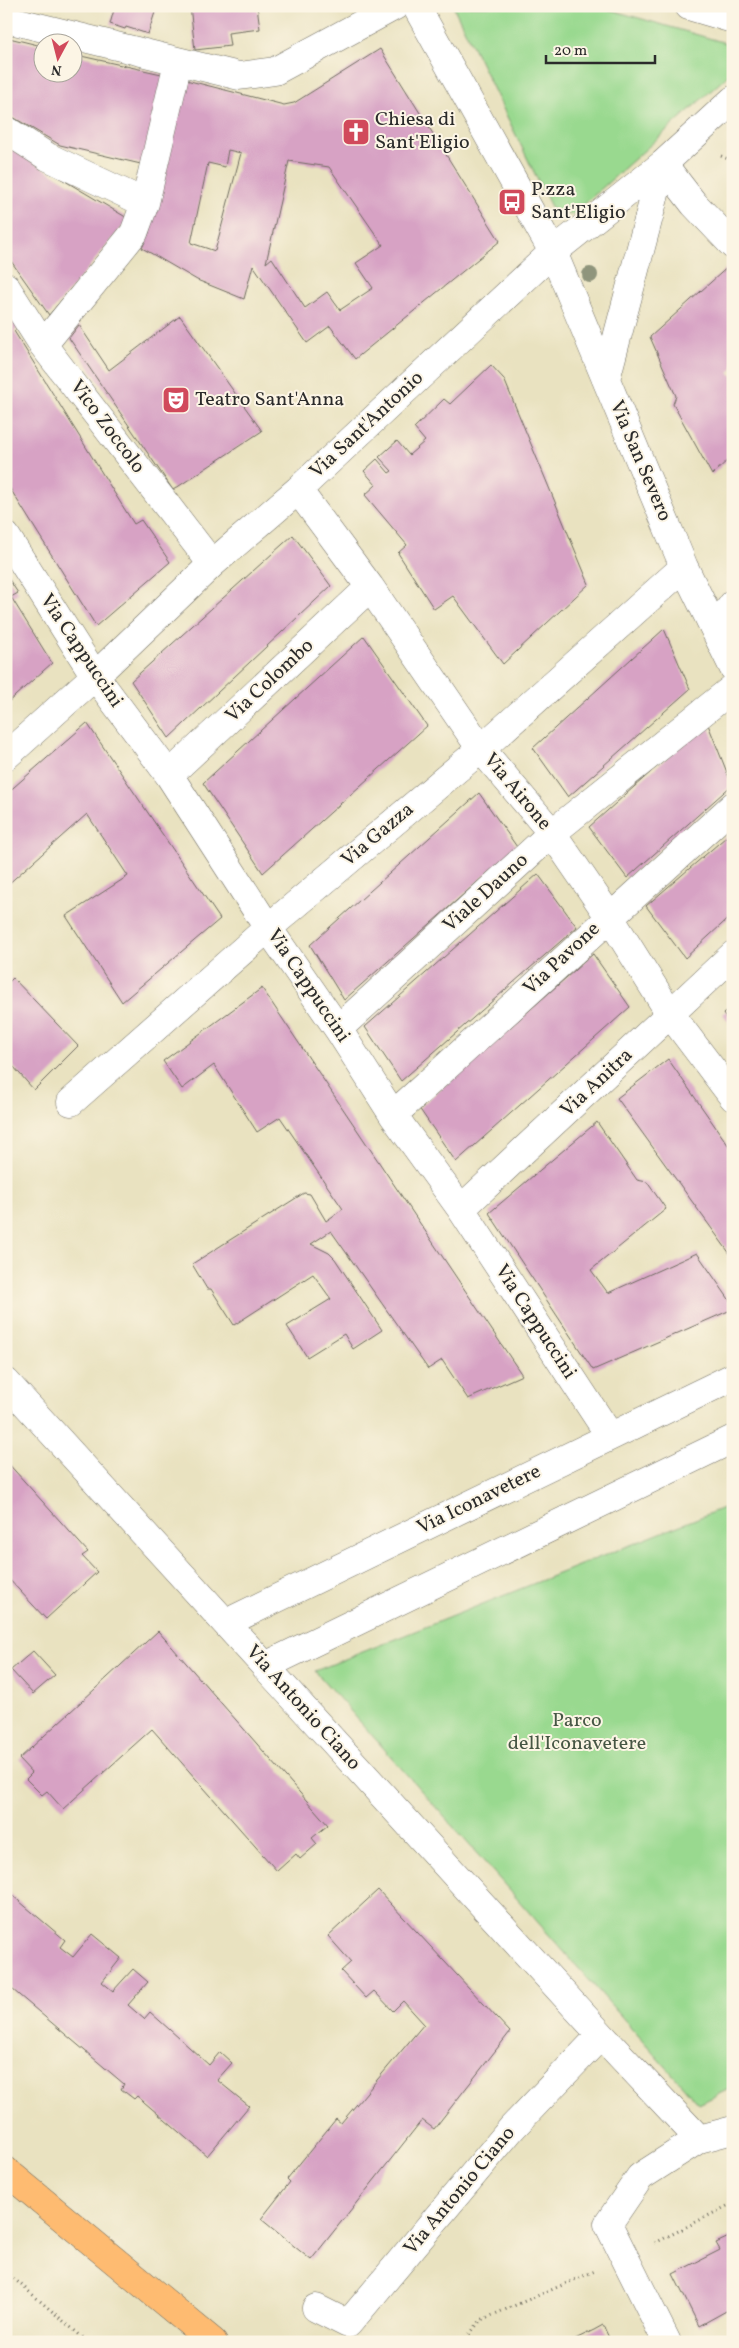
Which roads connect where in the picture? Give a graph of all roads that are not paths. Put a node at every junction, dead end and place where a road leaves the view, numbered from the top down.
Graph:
1 (395, 6) edge
2 (416, 6) edge
3 (6, 19) edge
4 (178, 62) junction
5 (733, 100) edge
6 (6, 130) edge
7 (664, 164) junction
8 (145, 203) junction
9 (733, 245) edge
10 (553, 252) junction
11 (6, 287) edge
12 (43, 344) junction
13 (606, 379) junction
14 (298, 490) junction
15 (6, 536) edge
16 (212, 564) junction
17 (684, 567) junction
18 (370, 587) junction
19 (733, 604) edge
20 (715, 629) junction
21 (733, 667) edge
22 (95, 676) junction
23 (733, 688) edge
24 (481, 749) junction
25 (6, 756) edge
26 (169, 775) junction
27 (733, 806) edge
28 (552, 833) junction
29 (609, 916) junction
30 (268, 928) junction
31 (733, 955) edge
32 (671, 1015) junction
33 (338, 1029) junction
34 (733, 1096) edge
35 (71, 1102) dead end
36 (394, 1114) junction
37 (461, 1209) junction
38 (733, 1377) edge
39 (6, 1382) edge
40 (610, 1436) junction
41 (733, 1438) edge
42 (226, 1623) junction
43 (265, 1666) junction
44 (601, 2035) junction
45 (733, 2130) edge
46 (699, 2139) junction
47 (6, 2171) edge
48 (316, 2308) dead end
49 (213, 2342) edge
50 (667, 2342) edge

1 - 4 street
2 - 10 street, Via San Severo
3 - 4 street
4 - 8 street
5 - 7 street, Via Sant'Antonio
6 - 8 street
7 - 9 street
7 - 10 street, Via Sant'Antonio
7 - 13 street
8 - 12 street
10 - 13 street, Via San Severo
10 - 14 street, Via Sant'Antonio
11 - 12 street, Vico Zoccolo
12 - 16 street, Vico Zoccolo
13 - 17 street, Via San Severo
14 - 16 street, Via Sant'Antonio
14 - 18 street, Via Airone
15 - 22 street, Via Cappuccini
16 - 22 street, Via Sant'Antonio
17 - 20 street, Via San Severo
17 - 24 street, Via Gazza
18 - 24 street, Via Airone
18 - 26 street, Via Colombo
19 - 20 street
20 - 21 street, Via San Severo
22 - 25 street, Via Sant'Antonio
22 - 26 street, Via Cappuccini
23 - 28 street, Viale Dauno
24 - 28 street, Via Airone
24 - 30 street, Via Gazza
26 - 30 street, Via Cappuccini
27 - 29 street, Via Pavone
28 - 29 street, Via Airone
28 - 33 street, Viale Dauno
29 - 32 street, Via Airone
29 - 36 street, Via Pavone
30 - 33 street, Via Cappuccini
30 - 35 street, Via Gazza
31 - 32 street, Via Anitra
32 - 34 street, Via Airone
32 - 37 street, Via Anitra
33 - 36 street, Via Cappuccini
36 - 37 street, Via Cappuccini
37 - 40 street, Via Cappuccini
38 - 40 street, Via Iconavetere
39 - 42 street, Via Antonio Ciano
40 - 42 street, Via Iconavetere
41 - 43 street
42 - 43 street, Via Antonio Ciano
43 - 44 street, Via Antonio Ciano
44 - 46 street, Via Antonio Ciano
44 - 48 street, Via Antonio Ciano
45 - 46 street
46 - 50 street
47 - 49 main road

